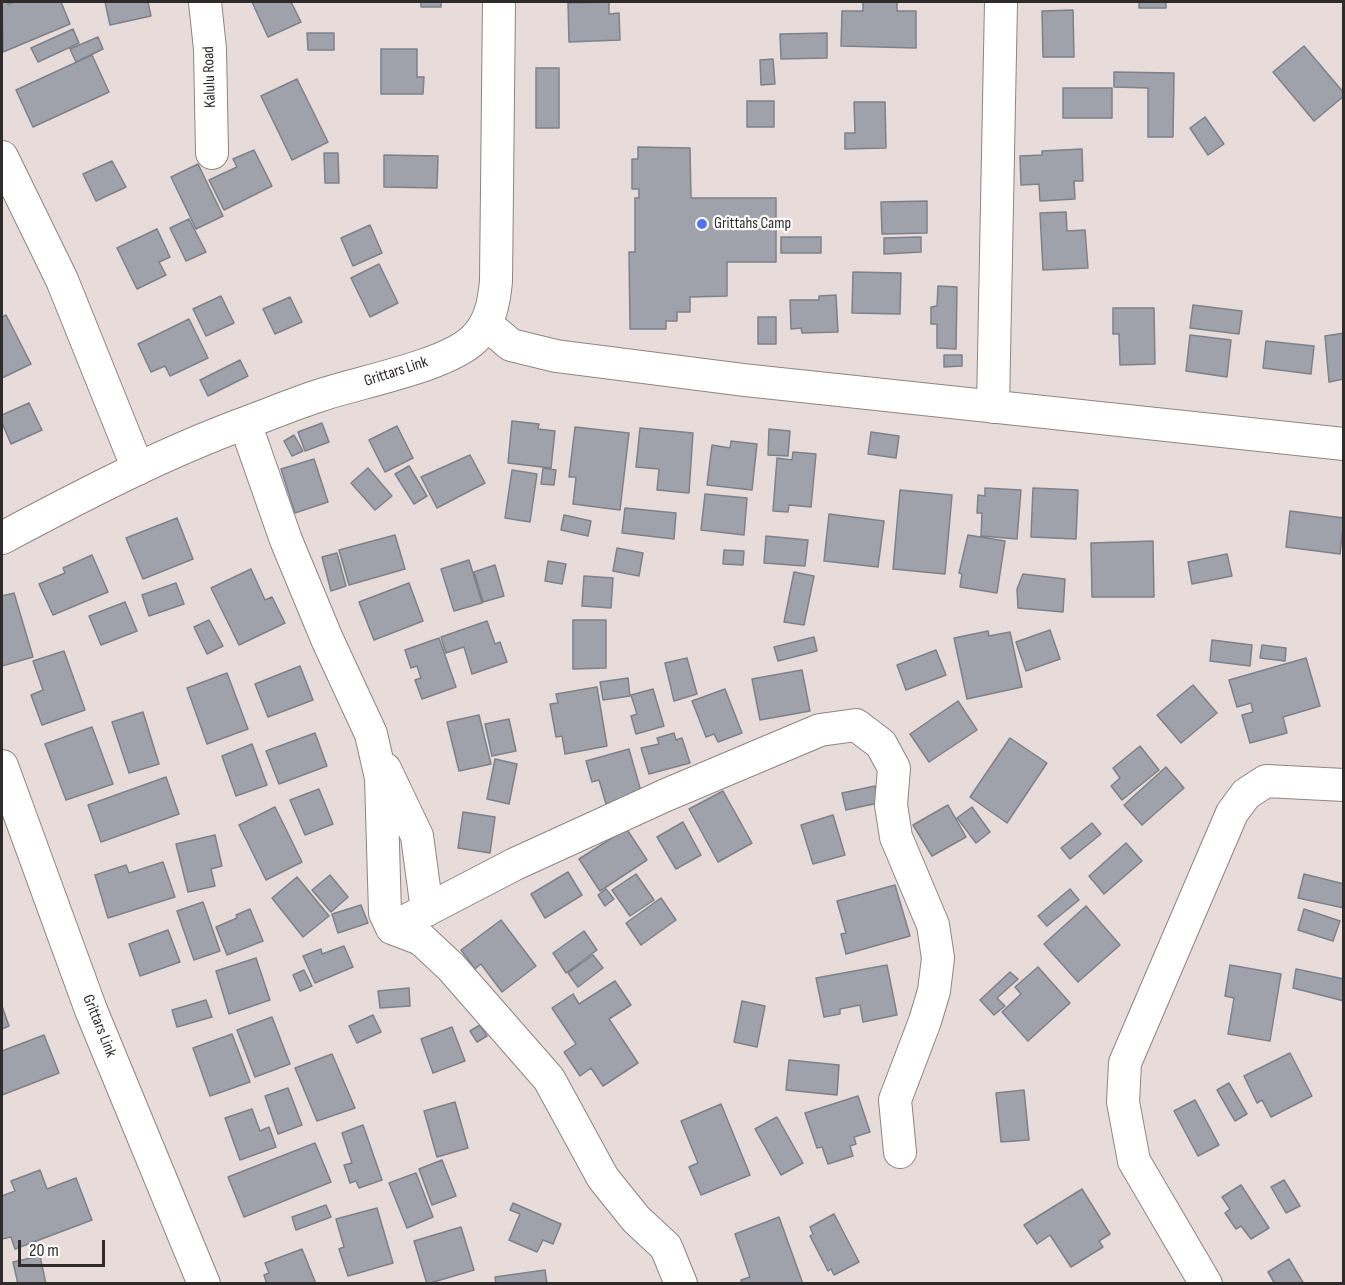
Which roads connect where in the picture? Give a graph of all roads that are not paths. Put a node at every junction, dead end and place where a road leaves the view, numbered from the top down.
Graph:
1 (205, 2) edge
2 (499, 2) edge
3 (1001, 2) edge
4 (212, 153) dead end
5 (2, 157) edge
6 (486, 324) junction
7 (993, 407) junction
8 (245, 423) junction
9 (1344, 444) edge
10 (138, 470) junction
11 (2, 538) edge
12 (373, 744) junction
13 (2, 766) edge
14 (1344, 785) edge
15 (427, 910) junction
16 (392, 928) junction
17 (900, 1152) dead end
18 (204, 1284) edge
19 (681, 1284) edge
20 (1206, 1284) edge

1 - 4 street, Kalulu Road
2 - 6 street, Grittars Link
3 - 7 street
5 - 10 street
6 - 7 street
6 - 8 street, Grittars Link
7 - 9 street
8 - 10 street, Grittars Link
8 - 12 street
10 - 11 street, Grittars Link
12 - 15 street
12 - 16 street
13 - 18 street, Grittars Link
14 - 20 street
15 - 16 street
15 - 17 street
16 - 19 street

